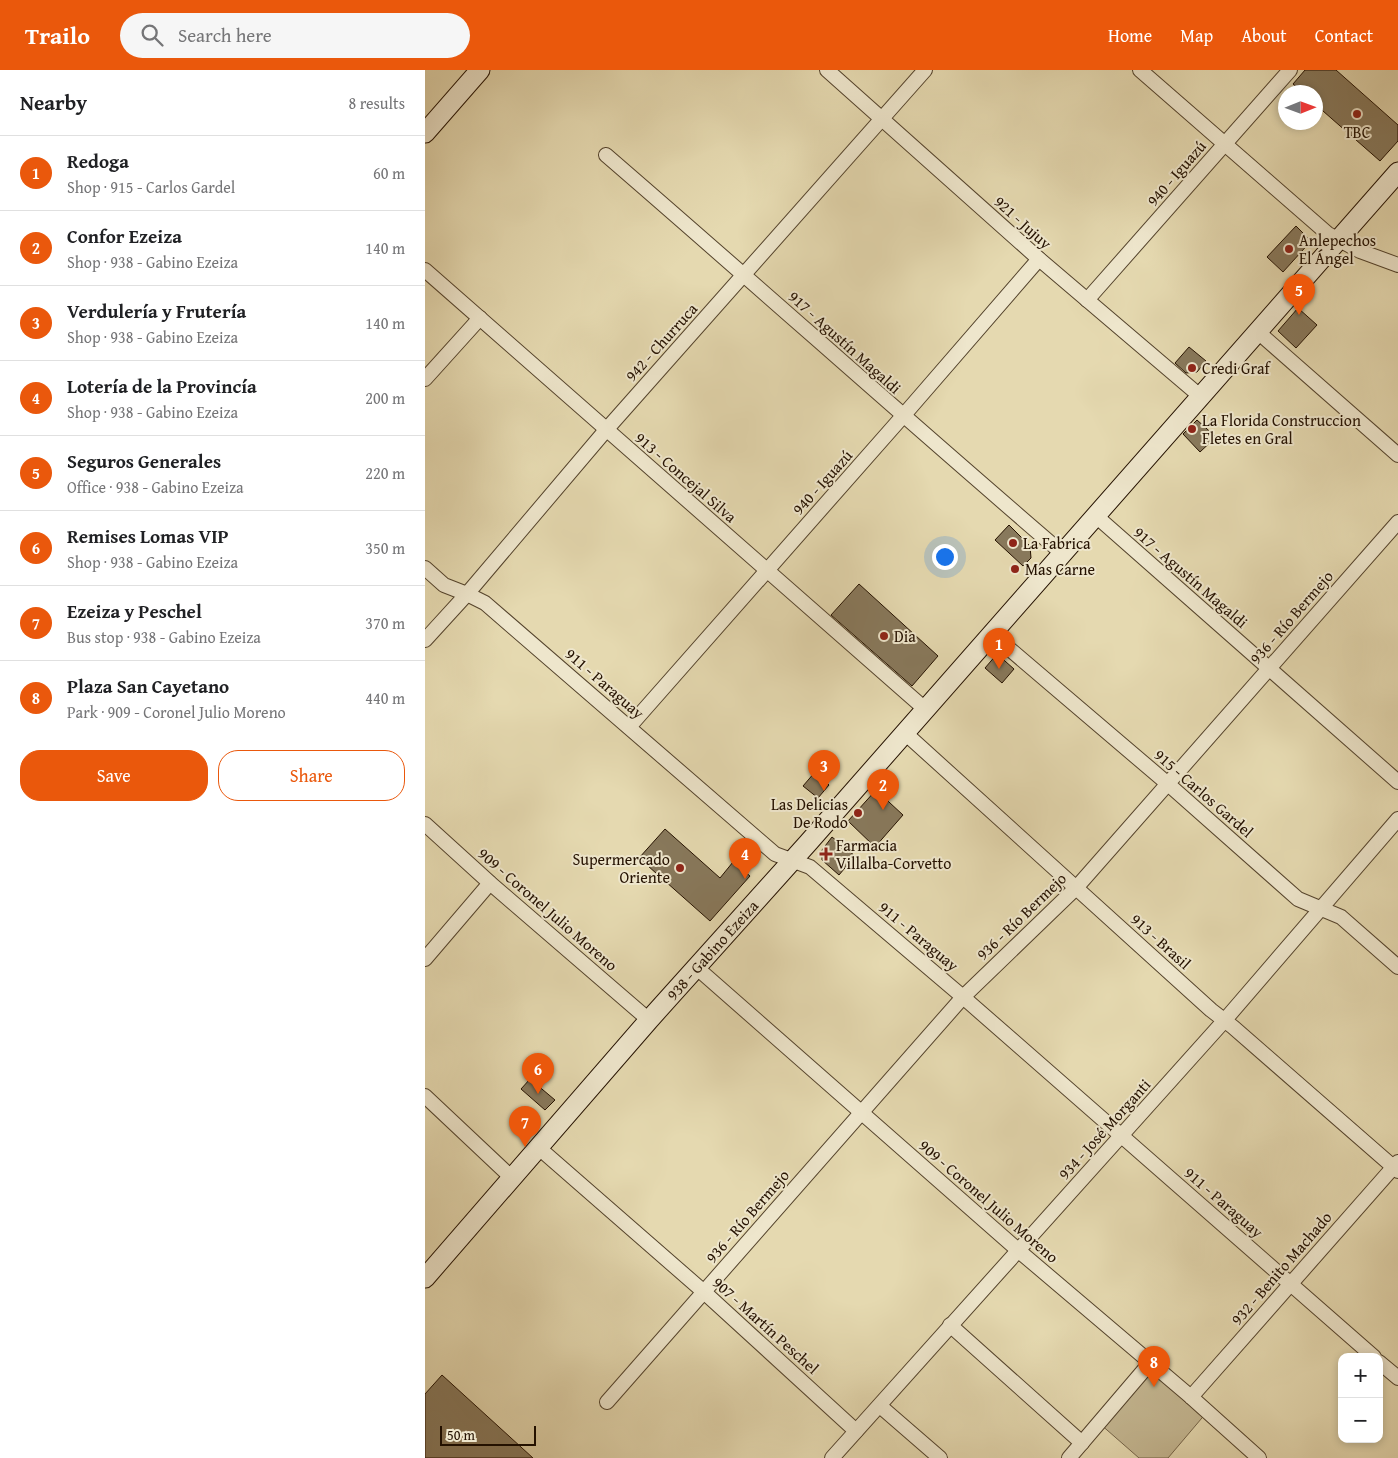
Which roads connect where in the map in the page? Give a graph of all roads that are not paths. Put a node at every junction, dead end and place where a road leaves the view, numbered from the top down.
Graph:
1 (480, 70) edge
2 (827, 70) edge
3 (925, 70) edge
4 (1140, 70) edge
5 (1290, 70) edge
6 (882, 119) junction
7 (425, 133) edge
8 (1225, 144) junction
9 (606, 155) dead end
10 (1398, 172) edge
11 (1337, 240) junction
12 (1039, 259) junction
13 (1398, 265) edge
14 (425, 270) edge
15 (744, 274) junction
16 (1087, 300) junction
17 (480, 318) junction
18 (1258, 332) junction
19 (425, 379) edge
20 (1200, 396) junction
21 (903, 416) junction
22 (606, 430) junction
23 (1398, 455) edge
24 (1096, 516) junction
25 (1398, 522) edge
26 (1062, 554) junction
27 (425, 568) edge
28 (766, 571) junction
29 (467, 594) junction
30 (992, 634) junction
31 (425, 640) edge
32 (1269, 669) junction
33 (925, 709) junction
34 (629, 727) junction
35 (905, 733) junction
36 (1398, 782) edge
37 (1168, 784) junction
38 (1398, 819) edge
39 (425, 824) edge
40 (792, 861) junction
41 (490, 882) junction
42 (1075, 888) junction
43 (1319, 909) junction
44 (425, 960) edge
45 (1398, 967) edge
46 (697, 968) junction
47 (963, 997) junction
48 (649, 1020) junction
49 (1225, 1021) junction
50 (425, 1096) edge
51 (861, 1112) junction
52 (1121, 1135) junction
53 (539, 1148) junction
54 (1397, 1167) edge
55 (511, 1178) junction
56 (1019, 1251) junction
57 (425, 1278) edge
58 (1290, 1284) junction
59 (704, 1292) junction
60 (951, 1326) junction
61 (1369, 1353) edge
62 (1150, 1363) junction
63 (1383, 1365) edge
64 (1398, 1378) edge
65 (1191, 1397) junction
66 (607, 1402) dead end
67 (880, 1406) junction
68 (856, 1431) junction
69 (1082, 1443) junction
70 (832, 1458) edge
71 (940, 1458) edge
72 (1069, 1458) edge
73 (1259, 1458) edge

1 - 7 street
2 - 6 street, 921 - Jujuy
3 - 6 street, 942 - Churruca
4 - 8 street
5 - 8 street, 940 - Iguazú
6 - 12 street, 921 - Jujuy
6 - 15 street, 942 - Churruca
8 - 11 street
8 - 16 street, 940 - Iguazú
9 - 15 street, 917 - Agustín Magaldi
10 - 11 street, 938 - Gabino Ezeiza
11 - 13 street
11 - 18 street, 938 - Gabino Ezeiza
12 - 16 street, 921 - Jujuy
12 - 21 street, 940 - Iguazú
14 - 17 street, 913 - Concejal Silva
15 - 21 street, 917 - Agustín Magaldi
15 - 22 street, 942 - Churruca
16 - 20 street, 921 - Jujuy
17 - 19 street
17 - 22 street, 913 - Concejal Silva
18 - 20 street, 938 - Gabino Ezeiza
18 - 23 street
20 - 24 street, 938 - Gabino Ezeiza
21 - 26 street, 917 - Agustín Magaldi
21 - 28 street, 940 - Iguazú
22 - 28 street, 913 - Concejal Silva
22 - 29 street, 942 - Churruca
24 - 26 street, 938 - Gabino Ezeiza
24 - 32 street, 917 - Agustín Magaldi
25 - 32 street, 936 - Río Bermejo
26 - 30 street, 938 - Gabino Ezeiza
27 - 29 street, 911 - Paraguay
28 - 33 street, 913 - Concejal Silva
28 - 34 street, 940 - Iguazú
29 - 31 street, 942 - Churruca
29 - 34 street, 911 - Paraguay
30 - 33 street, 938 - Gabino Ezeiza
30 - 37 street, 915 - Carlos Gardel
32 - 36 street, 917 - Agustín Magaldi
32 - 37 street, 936 - Río Bermejo
33 - 35 street, 938 - Gabino Ezeiza
34 - 40 street, 911 - Paraguay
35 - 40 street, 938 - Gabino Ezeiza
35 - 42 street, 913 - Brasil
37 - 42 street, 936 - Río Bermejo
37 - 43 street, 915 - Carlos Gardel
38 - 43 street, 934 - José Morganti
39 - 41 street, 909 - Coronel Julio Moreno
40 - 46 street, 938 - Gabino Ezeiza
40 - 47 street, 911 - Paraguay
41 - 44 street
41 - 48 street, 909 - Coronel Julio Moreno
42 - 47 street, 936 - Río Bermejo
42 - 49 street, 913 - Brasil
43 - 45 street, 915 - Carlos Gardel
43 - 49 street, 934 - José Morganti
46 - 48 street, 938 - Gabino Ezeiza
46 - 51 street, 909 - Coronel Julio Moreno
47 - 51 street, 936 - Río Bermejo
47 - 52 street, 911 - Paraguay
48 - 53 street, 938 - Gabino Ezeiza
49 - 52 street, 934 - José Morganti
49 - 54 street, 913 - Brasil
50 - 55 street
51 - 56 street, 909 - Coronel Julio Moreno
51 - 59 street, 936 - Río Bermejo
52 - 56 street, 934 - José Morganti
52 - 58 street, 911 - Paraguay
53 - 55 street, 938 - Gabino Ezeiza
53 - 59 street, 907 - Martín Peschel
54 - 58 street, 932 - Benito Machado
55 - 57 street, 938 - Gabino Ezeiza
56 - 60 street, 934 - José Morganti
56 - 62 street, 909 - Coronel Julio Moreno
58 - 61 street, 911 - Paraguay
58 - 65 street, 932 - Benito Machado
59 - 66 street, 936 - Río Bermejo
59 - 68 street, 907 - Martín Peschel
60 - 67 street, 934 - José Morganti
60 - 69 street
62 - 65 street, 909 - Coronel Julio Moreno
62 - 69 street
63 - 64 street
65 - 73 street, 909 - Coronel Julio Moreno
67 - 68 street, 934 - José Morganti
67 - 71 street
68 - 70 street, 934 - José Morganti
69 - 72 street

